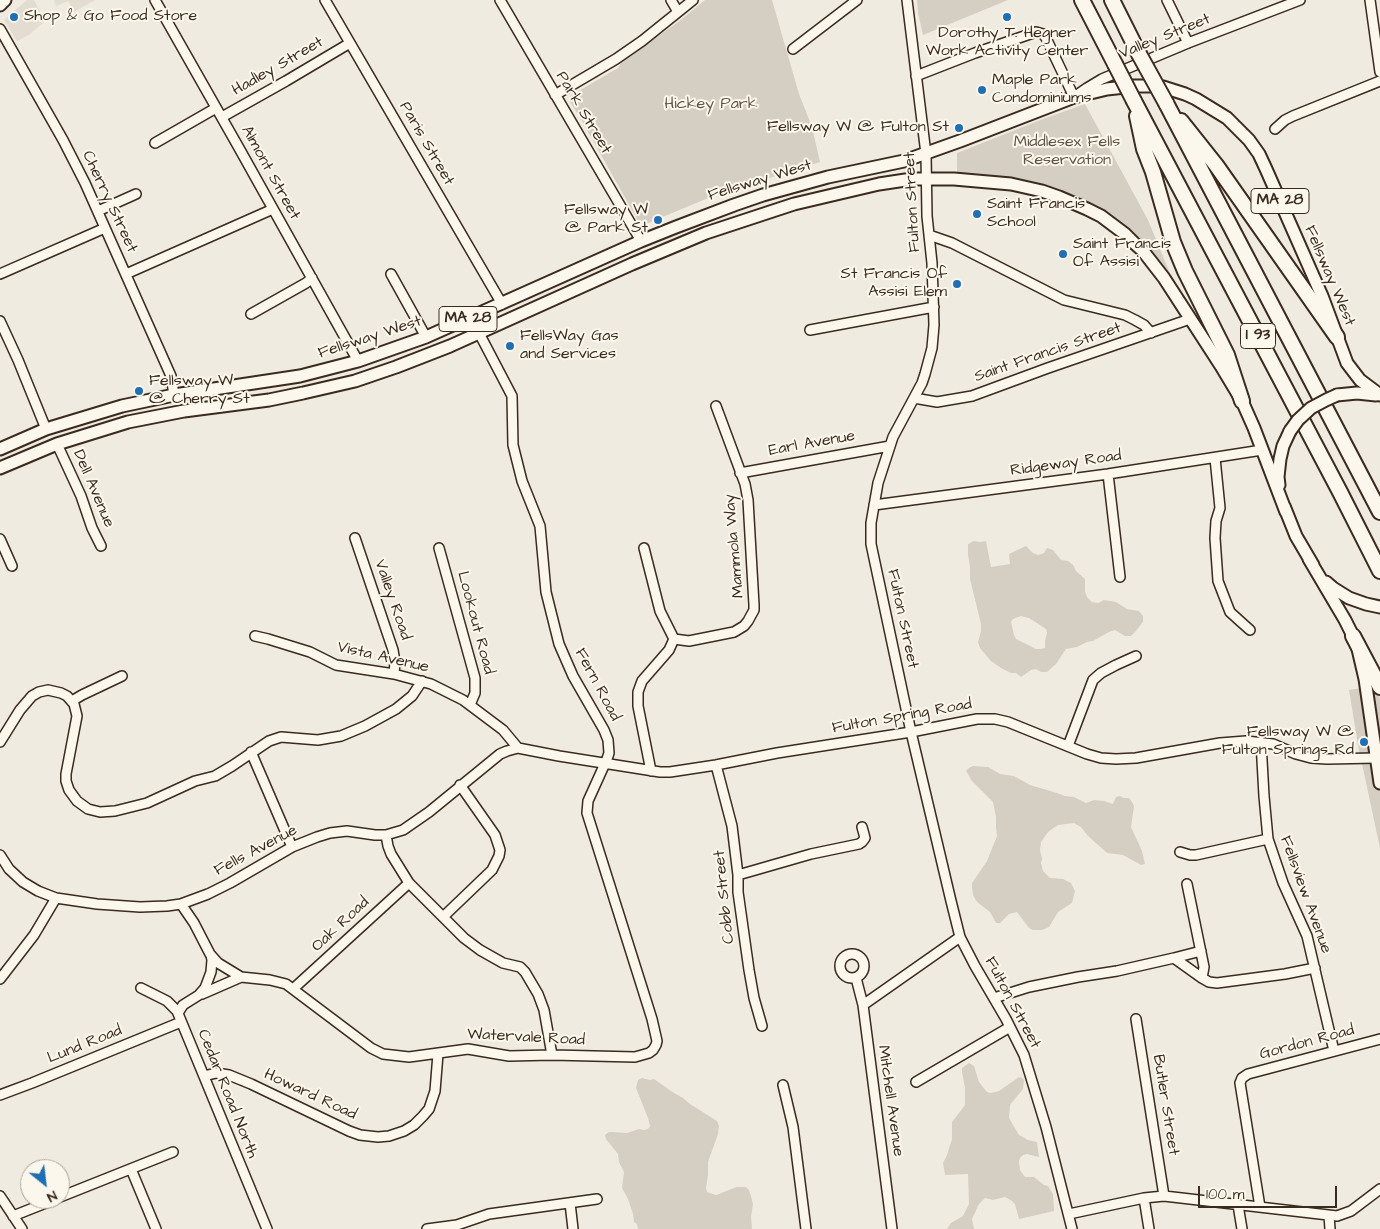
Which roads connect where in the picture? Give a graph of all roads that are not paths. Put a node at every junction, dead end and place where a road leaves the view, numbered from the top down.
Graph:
1 (5, 0) edge
2 (155, 0) edge
3 (325, 0) edge
4 (500, 0) edge
5 (671, 0) edge
6 (693, 0) edge
7 (857, 0) edge
8 (907, 0) edge
9 (1082, 0) edge
10 (1112, 0) edge
11 (1166, 0) edge
12 (1300, 0) edge
13 (1370, 0) edge
14 (0, 5) edge
15 (678, 12) junction
16 (0, 29) edge
17 (350, 43) junction
18 (1188, 43) junction
19 (793, 49) dead end
20 (1380, 72) edge
21 (916, 76) junction
22 (1380, 81) edge
23 (555, 95) junction
24 (1074, 97) junction
25 (1134, 101) junction
26 (1166, 103) junction
27 (216, 108) junction
28 (222, 118) junction
29 (1276, 129) dead end
30 (155, 143) dead end
31 (926, 154) junction
32 (927, 179) junction
33 (136, 194) dead end
34 (273, 209) junction
35 (98, 211) junction
36 (105, 228) junction
37 (929, 235) junction
38 (641, 242) junction
39 (0, 274) edge
40 (126, 274) junction
41 (391, 274) dead end
42 (312, 278) junction
43 (502, 304) junction
44 (934, 307) junction
45 (251, 314) dead end
46 (1190, 319) junction
47 (0, 321) edge
48 (810, 330) dead end
49 (479, 333) junction
50 (1151, 333) junction
51 (426, 337) junction
52 (1337, 337) junction
53 (358, 362) junction
54 (174, 395) junction
55 (1380, 395) edge
56 (914, 398) junction
57 (1242, 401) junction
58 (716, 406) dead end
59 (46, 429) junction
60 (57, 444) junction
61 (890, 446) junction
62 (0, 449) edge
63 (1262, 450) junction
64 (1214, 458) junction
65 (0, 468) edge
66 (740, 473) junction
67 (1108, 474) junction
68 (874, 505) junction
69 (1286, 512) junction
70 (1380, 512) edge
71 (0, 538) edge
72 (355, 538) dead end
73 (101, 546) dead end
74 (439, 548) dead end
75 (644, 548) dead end
76 (1308, 559) junction
77 (12, 566) dead end
78 (1380, 571) edge
79 (1120, 577) dead end
80 (1380, 607) edge
81 (1250, 630) dead end
82 (255, 636) dead end
83 (1353, 636) junction
84 (674, 639) junction
85 (1136, 656) dead end
86 (394, 674) junction
87 (122, 676) dead end
88 (422, 681) junction
89 (1380, 687) edge
90 (72, 701) junction
91 (470, 705) junction
92 (911, 732) junction
93 (0, 742) edge
94 (1261, 742) junction
95 (1068, 746) junction
96 (518, 748) junction
97 (251, 752) junction
98 (1376, 758) junction
99 (605, 763) junction
100 (716, 765) junction
101 (651, 771) junction
102 (1380, 783) edge
103 (460, 785) junction
104 (862, 827) dead end
105 (386, 835) junction
106 (1268, 839) junction
107 (292, 847) junction
108 (1180, 852) dead end
109 (1, 859) edge
110 (738, 875) junction
111 (409, 883) junction
112 (1187, 884) dead end
113 (56, 898) junction
114 (182, 904) junction
115 (443, 917) junction
116 (960, 936) junction
117 (1201, 952) junction
118 (210, 954) junction
119 (1174, 958) junction
120 (1315, 968) junction
121 (241, 978) junction
122 (856, 978) dead end
123 (1202, 978) junction
124 (0, 979) edge
125 (141, 988) dead end
126 (294, 989) junction
127 (199, 995) junction
128 (994, 998) junction
129 (863, 1005) junction
130 (180, 1017) junction
131 (1136, 1019) dead end
132 (762, 1026) dead end
133 (1010, 1027) junction
134 (1380, 1039) edge
135 (653, 1050) joint
136 (1334, 1051) junction
137 (438, 1054) junction
138 (552, 1055) junction
139 (204, 1076) junction
140 (916, 1082) dead end
141 (783, 1085) dead end
142 (0, 1095) edge
143 (172, 1152) dead end
144 (130, 1169) junction
145 (1380, 1191) edge
146 (70, 1193) edge
147 (0, 1196) edge
148 (1164, 1196) junction
149 (1144, 1198) junction
150 (597, 1199) dead end
151 (570, 1203) junction
152 (1238, 1205) junction
153 (1260, 1207) junction
154 (31, 1209) edge
155 (1069, 1214) junction
156 (1329, 1215) junction
157 (13, 1216) junction
158 (471, 1225) edge
159 (22, 1229) edge
160 (156, 1229) edge
161 (267, 1229) edge
162 (427, 1229) edge
163 (573, 1229) edge
164 (806, 1229) edge
165 (892, 1229) edge
166 (1072, 1229) edge
167 (1149, 1229) edge
168 (1242, 1229) edge
169 (1330, 1229) edge

1 - 14 main road
2 - 27 street, Almont Street
3 - 17 street, Paris Street
4 - 23 street, Park Street
5 - 15 street
6 - 15 street
7 - 19 street
8 - 21 street, Fulton Street
9 - 25 highway, I 93, bridge
10 - 26 highway, I 93, bridge
11 - 18 street
12 - 18 street, Valley Street
13 - 20 street
15 - 23 street
16 - 35 street, Cherry Street
17 - 28 street, Hadley Street
17 - 43 street, Paris Street
18 - 24 street, Valley Street
21 - 24 street
21 - 31 street, Fulton Street
22 - 29 street
23 - 38 street, Park Street
24 - 31 main road, Fellsway West / MA 28
24 - 52 main road, Fellsway West / MA 28
25 - 57 highway
25 - 78 highway, I 93
26 - 52 highway
26 - 70 highway, I 93
27 - 28 street, Almont Street
27 - 30 street
28 - 34 street, Almont Street
31 - 32 street, Fulton Street
31 - 38 main road, Fellsway West / MA 28
32 - 37 street, Fulton Street
32 - 46 main road, Fellsway West / MA 28
32 - 49 main road, Fellsway West / MA 28
33 - 35 street
34 - 40 street
34 - 42 street, Almont Street
35 - 36 street, Cherry Street
36 - 39 street
36 - 40 street, Cherry Street
37 - 44 street, Fulton Street
37 - 50 street
38 - 43 main road, Fellsway West / MA 28
40 - 54 street, Cherry Street
41 - 51 street
42 - 45 street
42 - 53 street, Almont Street
43 - 51 main road, Fellsway West / MA 28
44 - 48 street
44 - 56 street, Fulton Street
46 - 50 street, Saint Francis Street
46 - 57 main road, Fellsway West / MA 28
47 - 59 street
49 - 60 main road, Fellsway West / MA 28
49 - 99 street, Fern Road
50 - 56 street, Saint Francis Street
51 - 53 main road, Fellsway West / MA 28
52 - 55 main road, Fellsway West / MA 28
53 - 54 main road, Fellsway West / MA 28
54 - 59 main road, Fellsway West / MA 28
55 - 69 main road, bridge
56 - 61 street, Fulton Street
57 - 63 main road, Fellsway West / MA 28
58 - 66 street, Mammola Way
59 - 62 main road, Fellsway West / MA 28
60 - 65 main road, Fellsway West / MA 28
60 - 73 street, Dell Avenue
61 - 66 street, Earl Avenue
61 - 68 street, Fulton Street
63 - 64 street, Ridgeway Road
63 - 69 main road, Fellsway West / MA 28
64 - 67 street, Ridgeway Road
64 - 81 street
66 - 84 street, Mammola Way
67 - 68 street, Ridgeway Road
67 - 79 street
68 - 92 street, Fulton Street
69 - 76 main road, MA 28
71 - 77 street
72 - 86 street, Valley Road
74 - 91 street, Lookout Road
75 - 84 street
76 - 80 main road
76 - 83 main road, MA 28
82 - 86 street, Vista Avenue
83 - 89 highway
83 - 98 main road, MA 28
84 - 101 street
85 - 95 street
86 - 88 street, Vista Avenue
87 - 90 street
88 - 91 street, Vista Avenue
88 - 97 street
90 - 93 street
90 - 97 street
91 - 96 street, Vista Avenue
92 - 95 street, Fulton Spring Road
92 - 100 street, Fulton Spring Road
92 - 116 street, Fulton Street
94 - 95 street, Fulton Spring Road
94 - 98 street, Fulton Spring Road
94 - 106 street, Fellsview Avenue
96 - 99 street
96 - 103 street, Fells Avenue
97 - 107 street
98 - 102 main road, MA 28
99 - 101 street, Fulton Spring Road
99 - 135 street, Fern Road
100 - 101 street, Fulton Spring Road
100 - 110 street, Cobb Street
103 - 105 street, Fells Avenue
103 - 115 street
104 - 110 street
105 - 107 street, Fells Avenue
105 - 111 street
106 - 108 street
106 - 120 street, Fellsview Avenue
107 - 114 street, Fells Avenue
109 - 113 street, Fells Avenue
110 - 132 street, Cobb Street
111 - 115 street
111 - 126 street, Oak Road
112 - 117 street
113 - 114 street, Fells Avenue
113 - 124 street
114 - 118 street, Watervale Road
115 - 138 street
116 - 128 street, Fulton Street
116 - 129 street
117 - 119 street
117 - 123 street
118 - 121 street, Watervale Road
118 - 127 street, Lund Road
119 - 123 street
119 - 128 street
120 - 123 street
120 - 136 street, Fellsview Avenue
121 - 126 street, Watervale Road
121 - 127 street, Watervale Road
122 - 129 street, Mitchell Avenue
125 - 130 street, Cedar Road North
126 - 137 street, Watervale Road
127 - 130 street, Lund Road
128 - 133 street, Fulton Street
129 - 165 street, Mitchell Avenue
130 - 139 street, Cedar Road North
130 - 142 street, Lund Road
131 - 148 street, Butler Street
133 - 140 street
133 - 155 street, Fulton Street
134 - 136 street, Gordon Road
135 - 138 street, Watervale Road
136 - 153 street, Gordon Road
137 - 138 street, Watervale Road
137 - 139 street, Howard Road
139 - 161 street, Cedar Road North
141 - 164 street
143 - 144 street
144 - 146 street
144 - 160 street
145 - 156 street
147 - 157 street
148 - 149 street
148 - 152 street
149 - 155 street
149 - 167 street
150 - 151 street
151 - 158 street
151 - 163 street
152 - 153 street
152 - 168 street
153 - 156 street
154 - 157 street
155 - 166 street, Fulton Street
156 - 169 street
157 - 159 street
158 - 162 street

